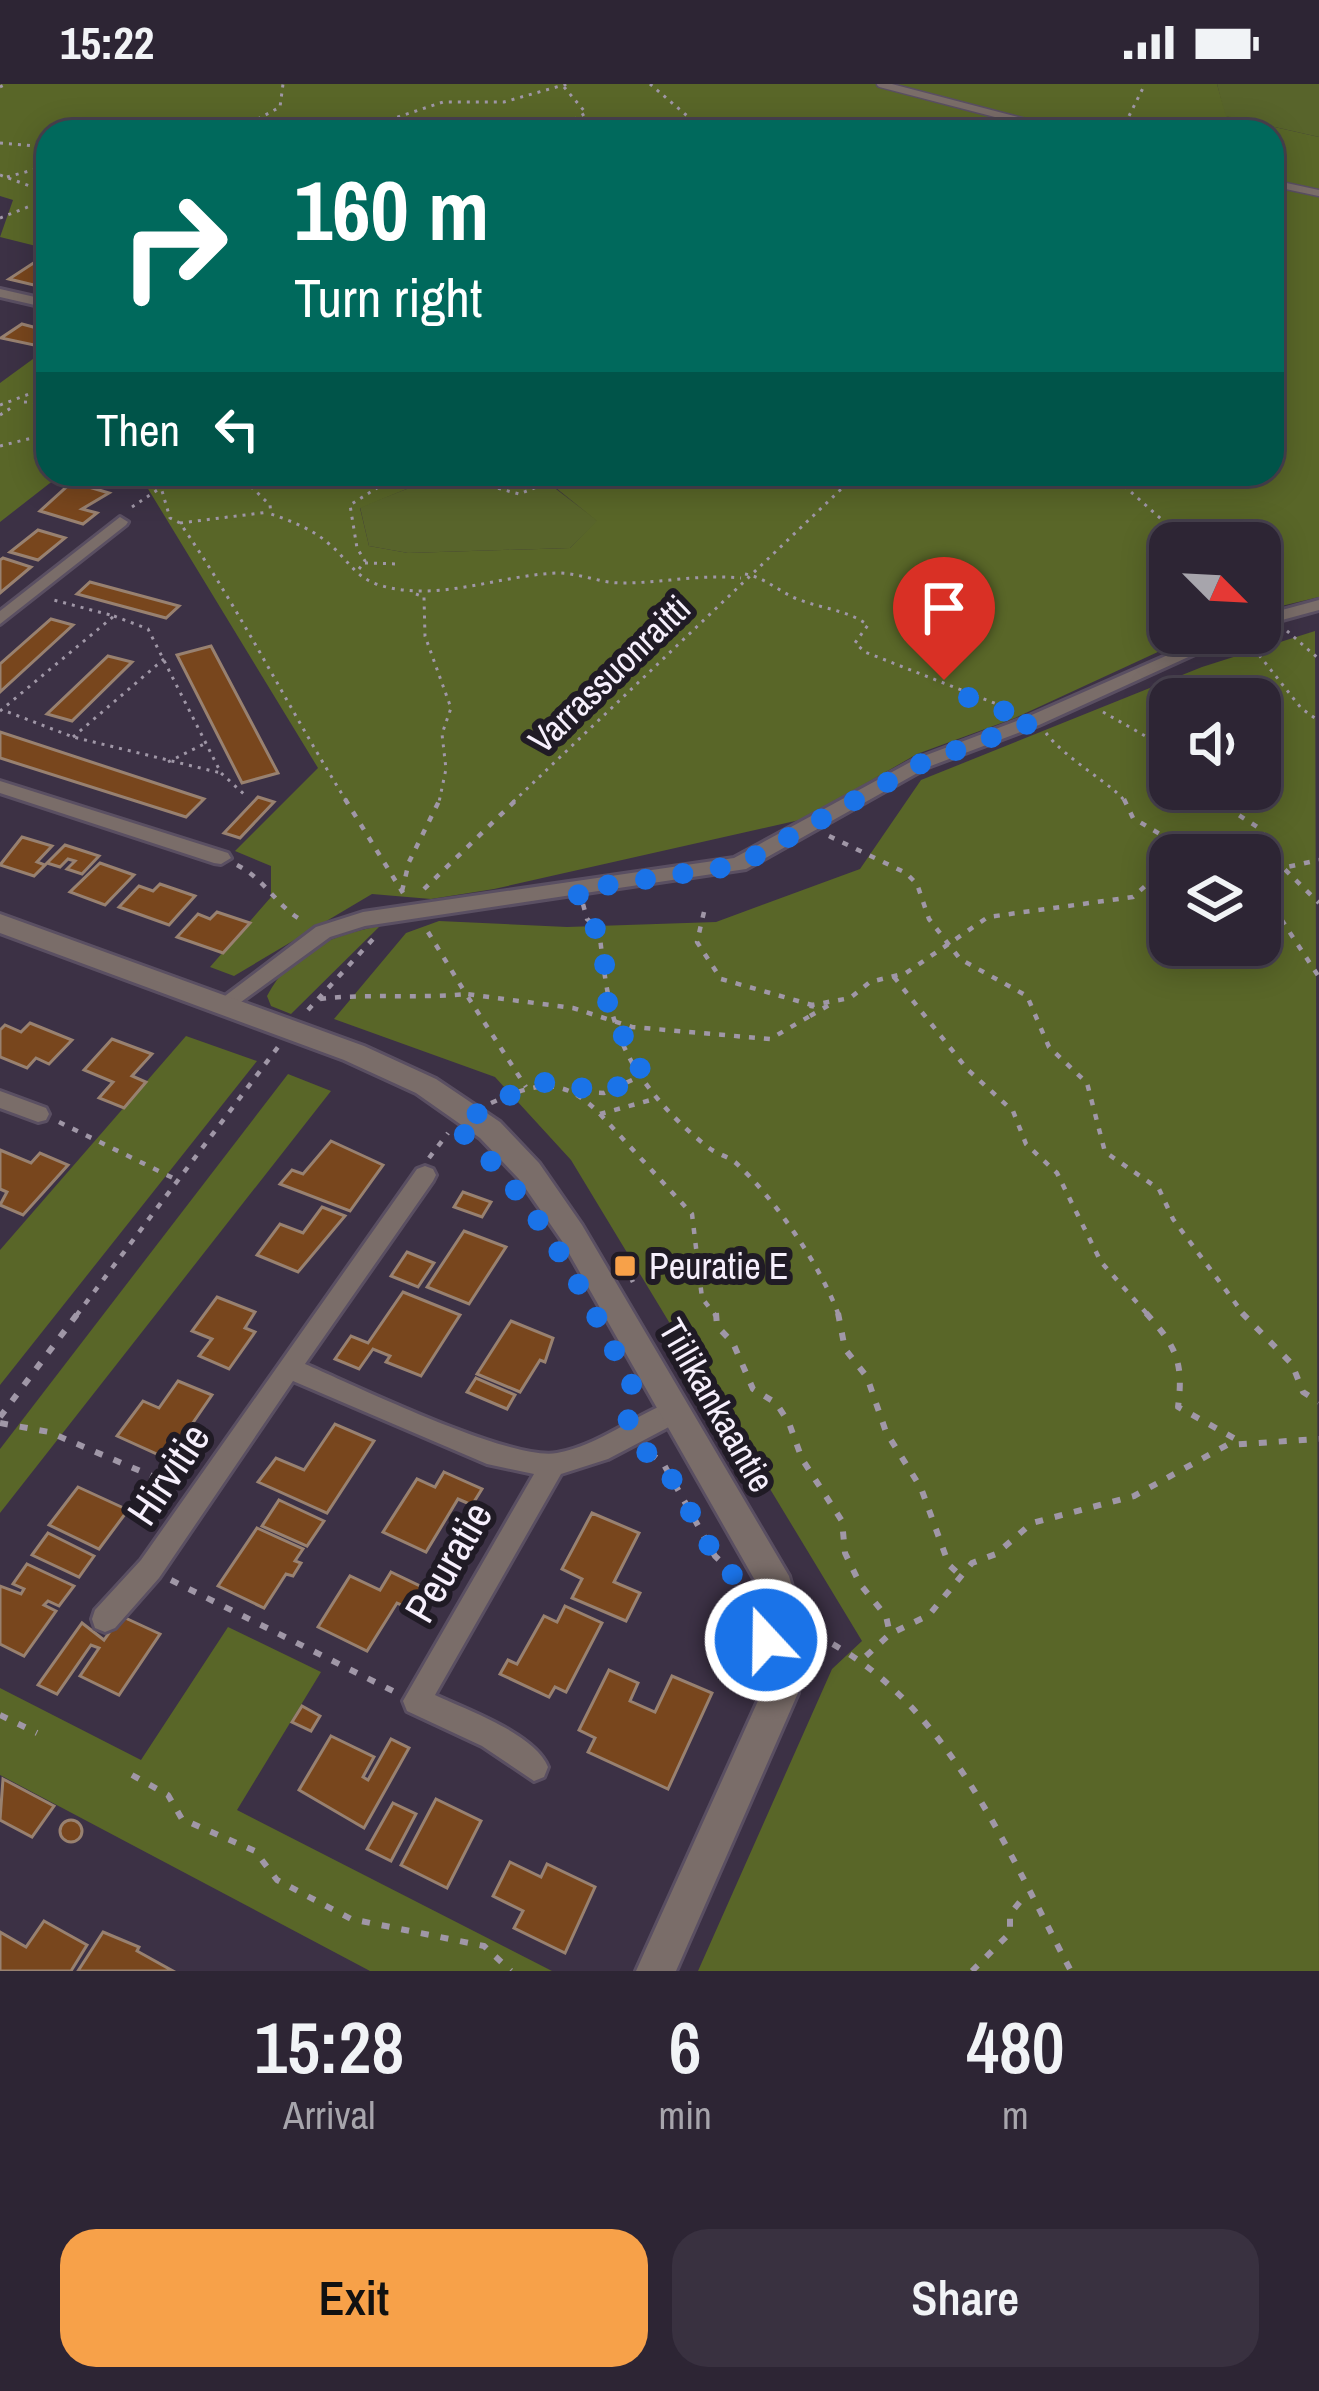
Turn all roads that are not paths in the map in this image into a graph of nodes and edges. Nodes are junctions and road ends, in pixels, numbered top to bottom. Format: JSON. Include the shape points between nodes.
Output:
{"nodes":[{"id":1,"x":880,"y":84,"type":"edge"},
{"id":2,"x":1018,"y":120,"type":"edge"},
{"id":3,"x":1284,"y":186,"type":"edge"},
{"id":4,"x":1319,"y":193,"type":"edge"},
{"id":5,"x":0,"y":292,"type":"edge"},
{"id":6,"x":36,"y":301,"type":"edge"},
{"id":7,"x":119,"y":522,"type":"road end"},
{"id":8,"x":1319,"y":605,"type":"edge"},
{"id":9,"x":1281,"y":615,"type":"edge"},
{"id":10,"x":0,"y":619,"type":"edge"},
{"id":11,"x":1185,"y":654,"type":"edge"},
{"id":12,"x":0,"y":787,"type":"edge"},
{"id":13,"x":221,"y":858,"type":"road end"},
{"id":14,"x":0,"y":923,"type":"edge"},
{"id":15,"x":223,"y":1005,"type":"junction"},
{"id":16,"x":0,"y":1099,"type":"edge"},
{"id":17,"x":38,"y":1114,"type":"road end"},
{"id":18,"x":425,"y":1175,"type":"road end"},
{"id":19,"x":288,"y":1368,"type":"junction"},
{"id":20,"x":675,"y":1411,"type":"junction"},
{"id":21,"x":552,"y":1466,"type":"junction"},
{"id":22,"x":105,"y":1618,"type":"dead end"},
{"id":23,"x":534,"y":1767,"type":"dead end"},
{"id":24,"x":656,"y":1971,"type":"edge"}],
"edges":[{"from":1,"to":2,"type":"lane"},
{"from":3,"to":4,"type":"lane"},
{"from":5,"to":6,"type":"street"},
{"from":7,"to":10,"type":"street"},
{"from":8,"to":9,"type":"street"},
{"from":11,"to":15,"type":"street","via":[[922,763],[739,865],[408,908],[323,932]]},
{"from":12,"to":13,"type":"street"},
{"from":14,"to":15,"type":"street","name":"Tiilikankaantie"},
{"from":15,"to":20,"type":"street","name":"Tiilikankaantie","via":[[397,1072],[507,1146],[550,1198]]},
{"from":16,"to":17,"type":"street"},
{"from":18,"to":19,"type":"street","name":"Hirvitie"},
{"from":19,"to":21,"type":"street","via":[[496,1456]]},
{"from":19,"to":22,"type":"street","name":"Hirvitie","via":[[150,1569]]},
{"from":20,"to":21,"type":"street"},
{"from":20,"to":24,"type":"street","name":"Tiilikankaantie","via":[[777,1587],[786,1626],[779,1693]]},
{"from":21,"to":23,"type":"street","name":"Peuratie","via":[[417,1701],[492,1736]]}]}
